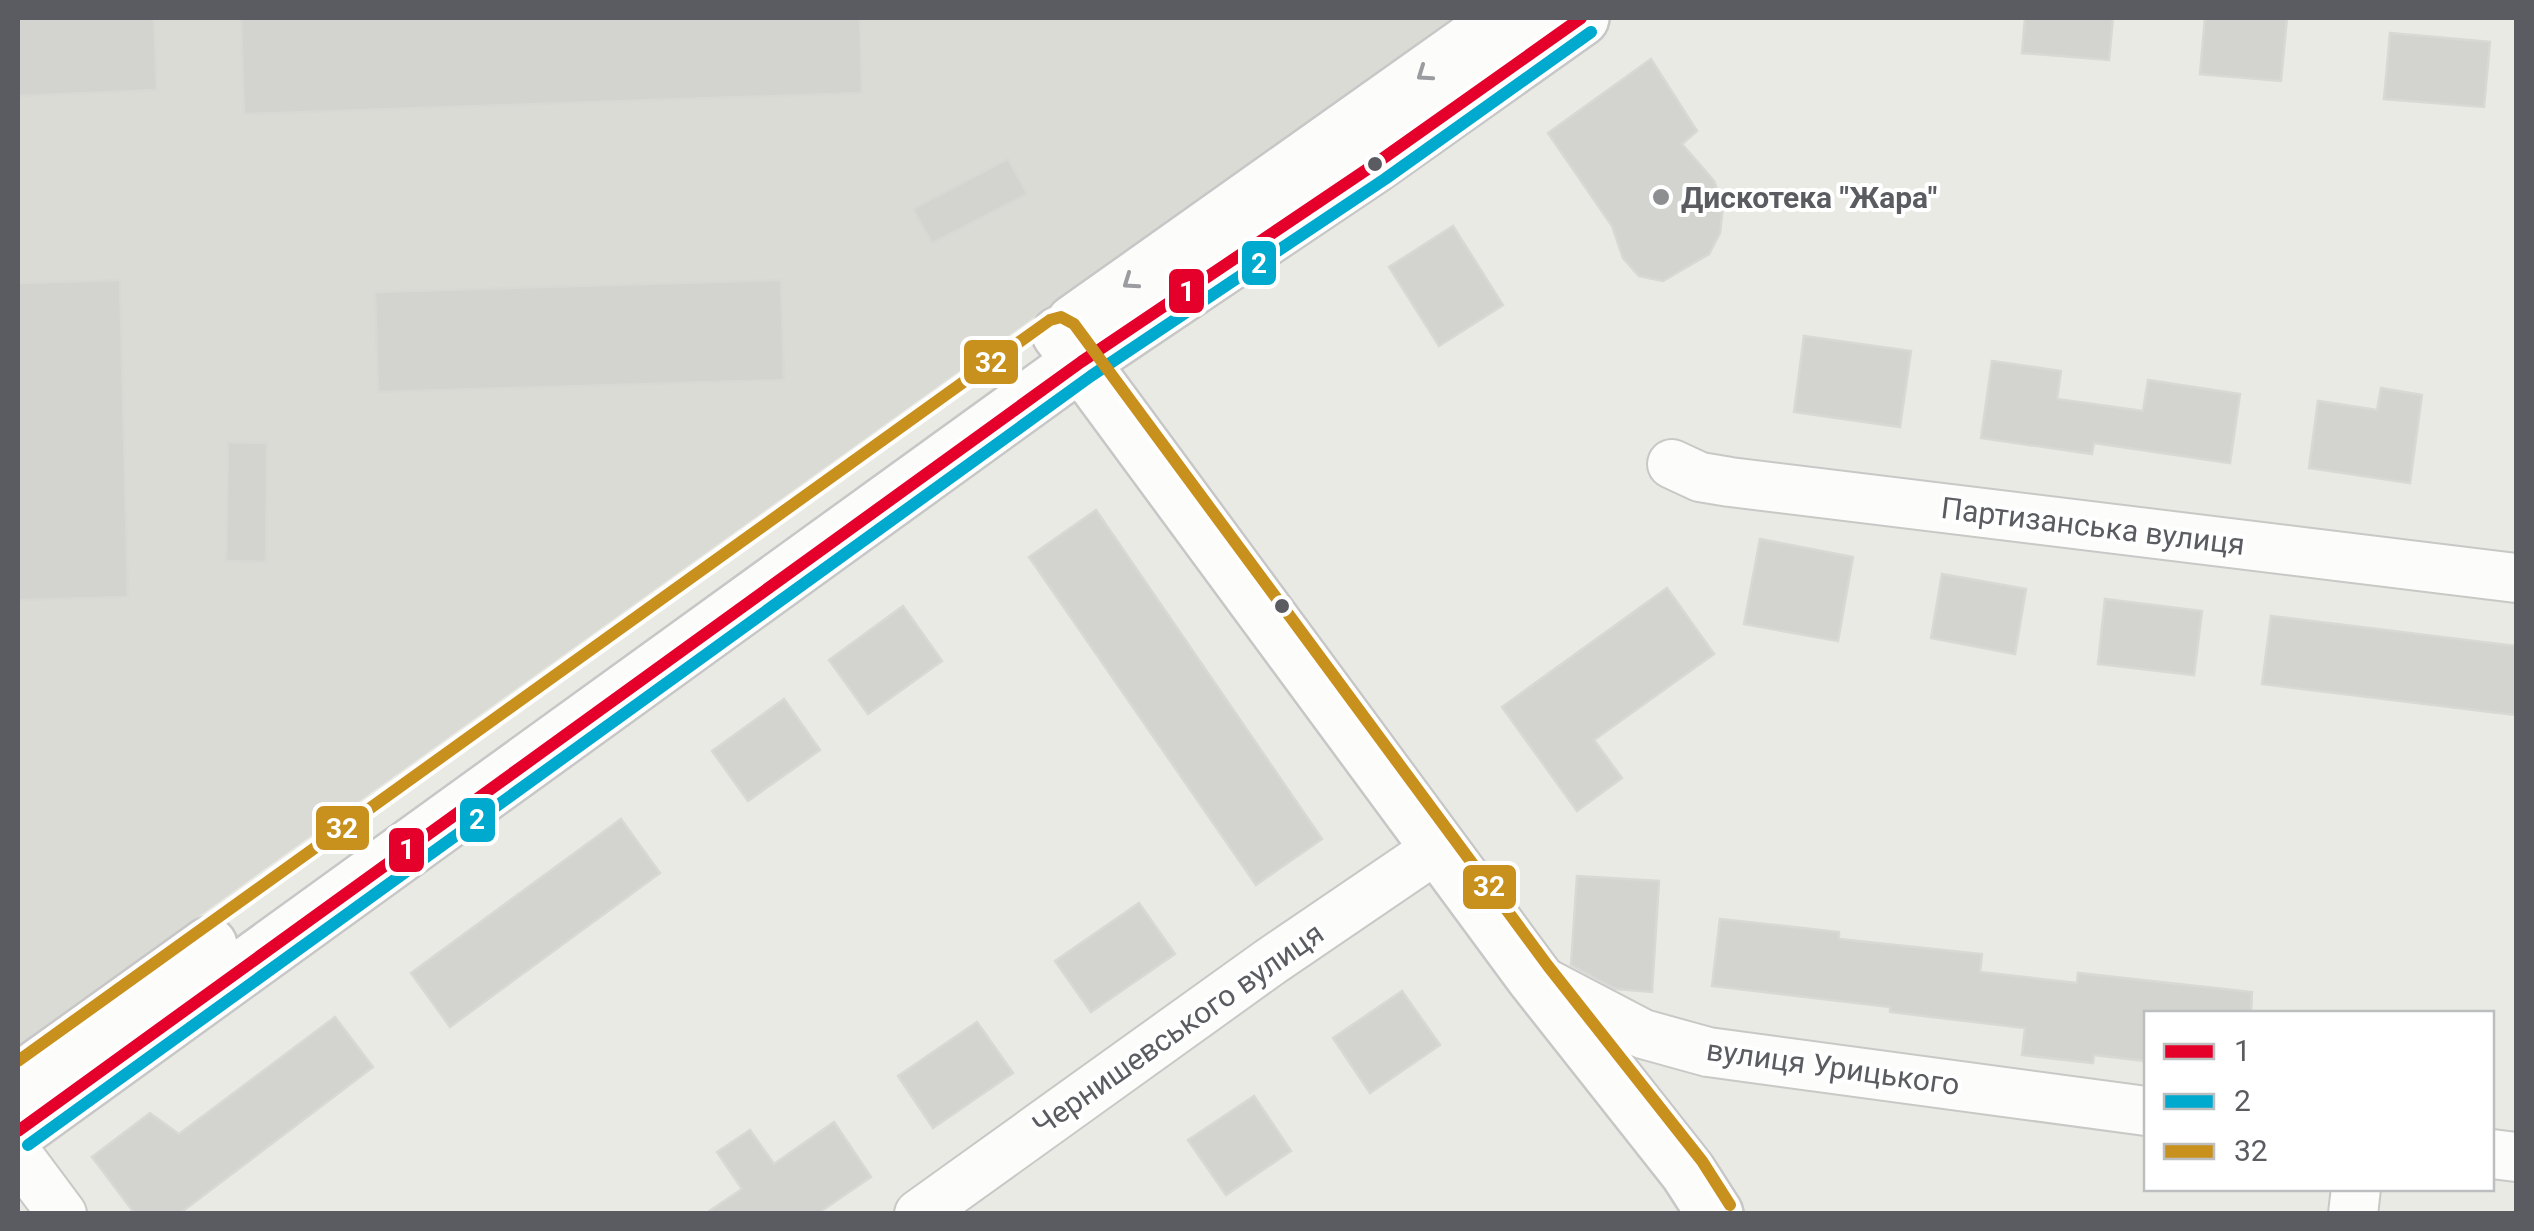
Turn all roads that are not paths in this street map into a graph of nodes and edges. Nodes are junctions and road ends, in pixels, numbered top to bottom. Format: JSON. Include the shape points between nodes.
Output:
{"nodes":[{"id":1,"x":1504,"y":18,"type":"edge"},
{"id":2,"x":1581,"y":18,"type":"edge"},
{"id":3,"x":1070,"y":348,"type":"junction"},
{"id":4,"x":1672,"y":464,"type":"dead end"},
{"id":5,"x":2516,"y":578,"type":"edge"},
{"id":6,"x":1439,"y":847,"type":"junction"},
{"id":7,"x":1534,"y":977,"type":"junction"},
{"id":8,"x":18,"y":1082,"type":"edge"},
{"id":9,"x":2144,"y":1110,"type":"edge"},
{"id":10,"x":18,"y":1130,"type":"edge"},
{"id":11,"x":18,"y":1155,"type":"edge"},
{"id":12,"x":62,"y":1214,"type":"edge"},
{"id":13,"x":919,"y":1214,"type":"edge"},
{"id":14,"x":1716,"y":1214,"type":"edge"}],
"edges":[{"from":1,"to":3,"type":"main road","one_way":true},
{"from":2,"to":3,"type":"main road","via":[[1376,164]]},
{"from":3,"to":6,"type":"main road"},
{"from":3,"to":8,"type":"main road"},
{"from":3,"to":10,"type":"main road"},
{"from":4,"to":5,"type":"street","name":"Партизанська вулиця","via":[[1730,482]]},
{"from":6,"to":7,"type":"main road"},
{"from":6,"to":13,"type":"street","name":"Чернишевського вулиця"},
{"from":7,"to":9,"type":"street","name":"вулиця Урицького","via":[[1643,1034],[1708,1052]]},
{"from":7,"to":14,"type":"main road"},
{"from":11,"to":12,"type":"street"}]}
